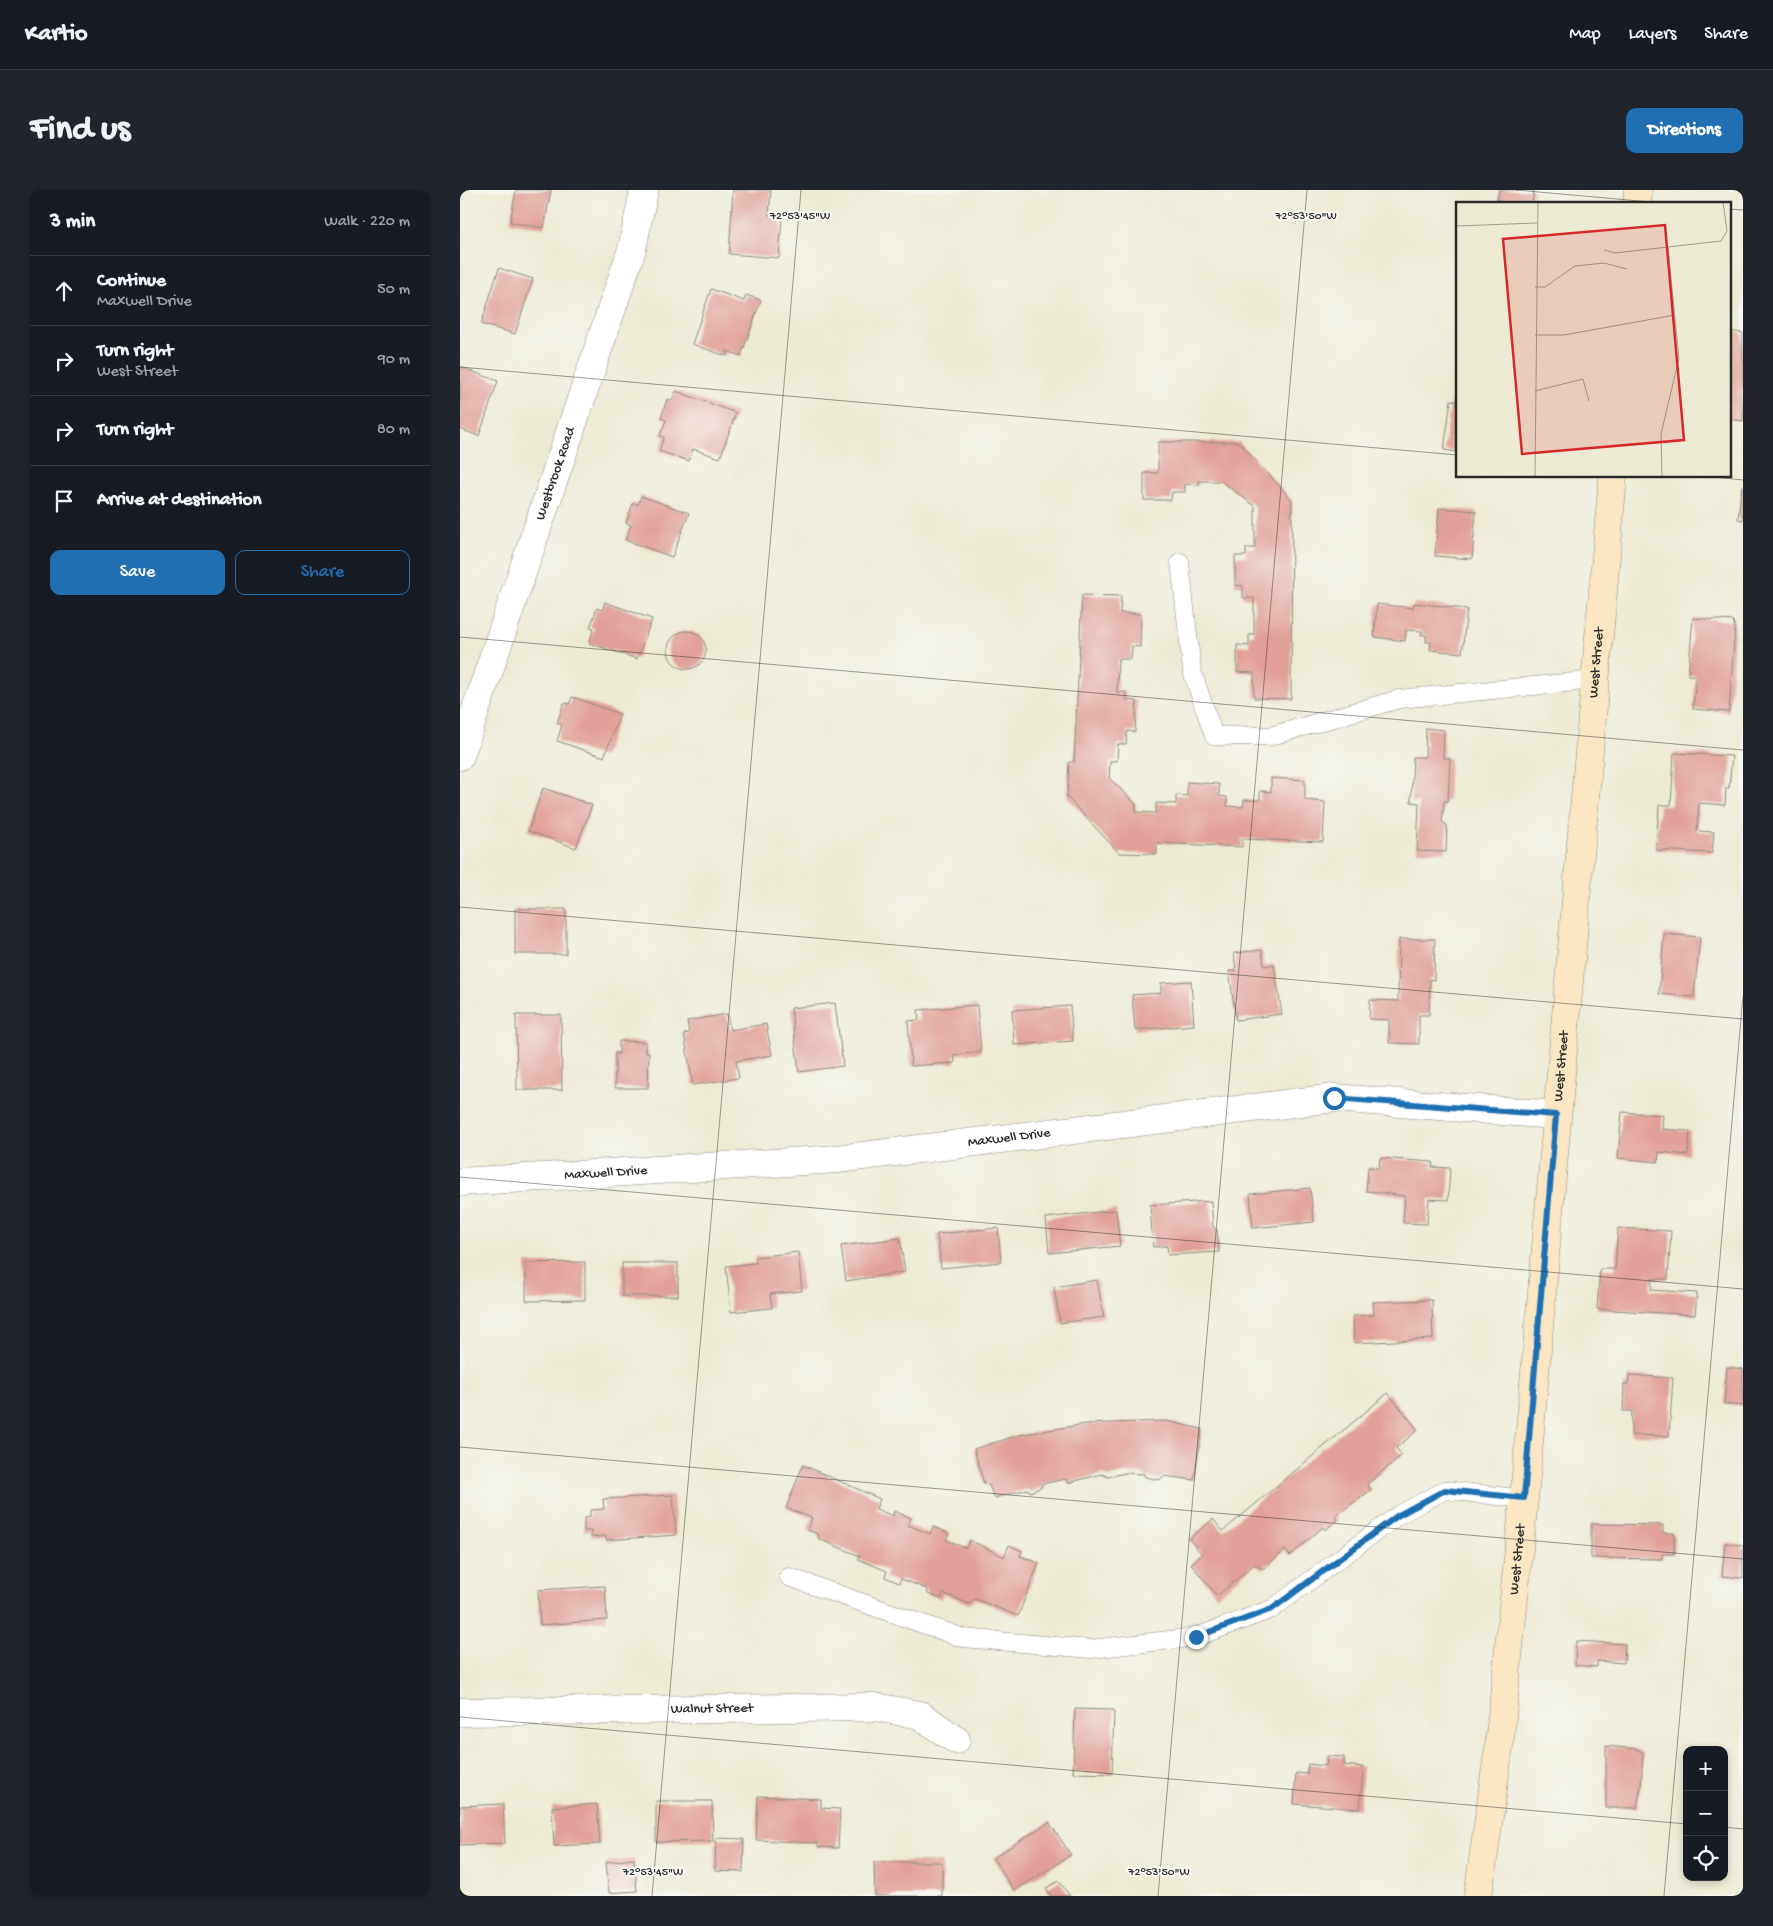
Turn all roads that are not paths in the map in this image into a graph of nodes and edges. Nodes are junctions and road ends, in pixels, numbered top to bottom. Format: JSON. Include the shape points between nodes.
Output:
{"nodes":[{"id":1,"x":644,"y":190,"type":"edge"},
{"id":2,"x":1613,"y":478,"type":"edge"},
{"id":3,"x":1180,"y":562,"type":"dead end"},
{"id":4,"x":1595,"y":680,"type":"junction"},
{"id":5,"x":460,"y":756,"type":"edge"},
{"id":6,"x":1556,"y":1115,"type":"junction"},
{"id":7,"x":460,"y":1182,"type":"edge"},
{"id":8,"x":1524,"y":1498,"type":"junction"},
{"id":9,"x":789,"y":1577,"type":"dead end"},
{"id":10,"x":460,"y":1712,"type":"edge"},
{"id":11,"x":956,"y":1740,"type":"dead end"},
{"id":12,"x":1478,"y":1896,"type":"edge"}],
"edges":[{"from":1,"to":5,"type":"street","name":"Westbrook Road","via":[[632,248]]},
{"from":2,"to":4,"type":"main road","name":"West Street"},
{"from":3,"to":4,"type":"lane","via":[[1192,671],[1214,736],[1271,736],[1399,699]]},
{"from":4,"to":6,"type":"main road","name":"West Street"},
{"from":6,"to":7,"type":"street","name":"Maxwell Drive","via":[[1334,1098],[838,1159]]},
{"from":6,"to":8,"type":"main road","name":"West Street"},
{"from":8,"to":9,"type":"lane","via":[[1445,1490],[1397,1516],[1272,1609],[1196,1637],[1177,1640],[1090,1649],[963,1638]]},
{"from":8,"to":12,"type":"main road","name":"West Street","via":[[1499,1746]]},
{"from":10,"to":11,"type":"street","name":"Walnut Street","via":[[875,1707],[920,1715]]}]}
